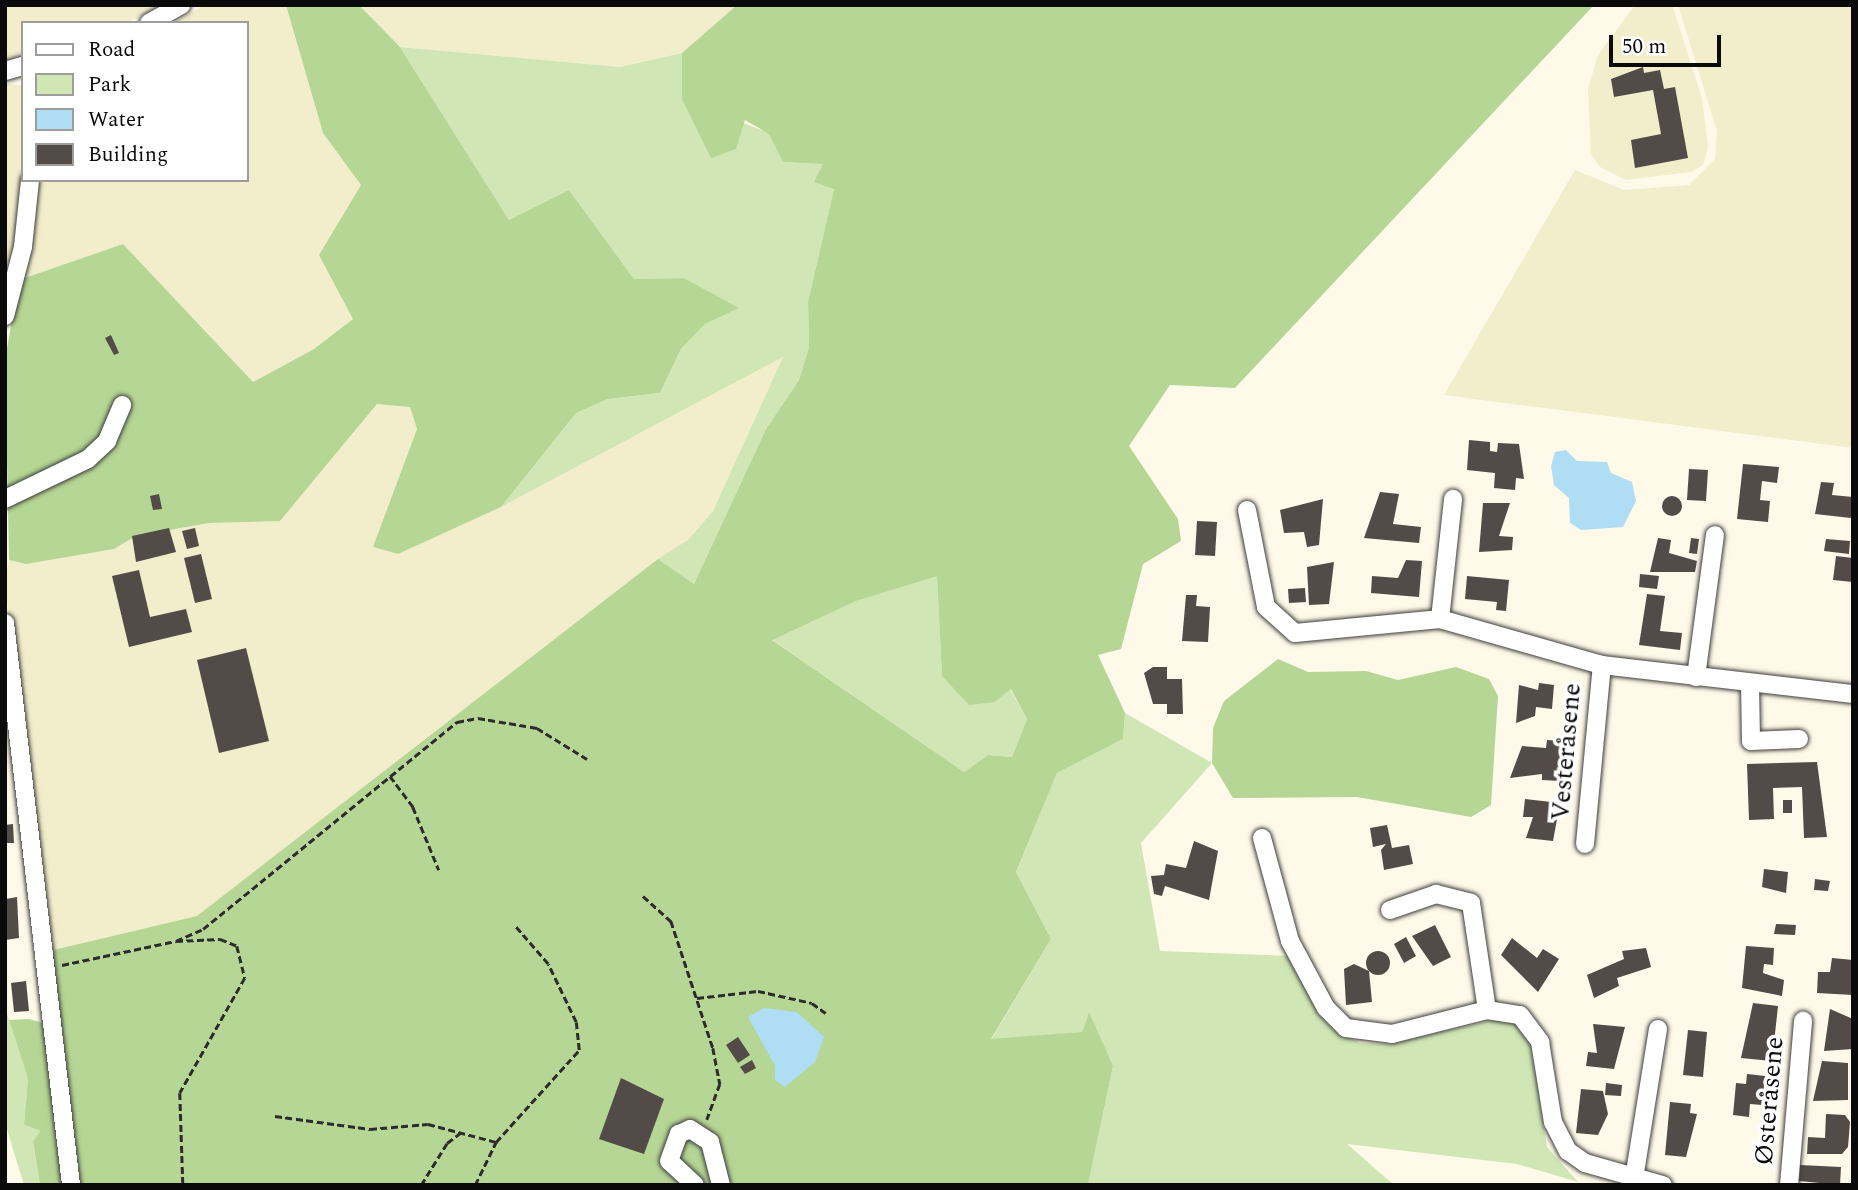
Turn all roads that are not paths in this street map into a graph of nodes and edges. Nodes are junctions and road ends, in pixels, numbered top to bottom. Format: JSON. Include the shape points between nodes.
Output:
{"nodes":[{"id":1,"x":181,"y":5,"type":"edge"},
{"id":2,"x":153,"y":21,"type":"edge"},
{"id":3,"x":30,"y":182,"type":"edge"},
{"id":4,"x":5,"y":316,"type":"edge"},
{"id":5,"x":122,"y":405,"type":"dead end"},
{"id":6,"x":5,"y":499,"type":"edge"},
{"id":7,"x":1453,"y":499,"type":"dead end"},
{"id":8,"x":1247,"y":510,"type":"dead end"},
{"id":9,"x":1715,"y":535,"type":"dead end"},
{"id":10,"x":1440,"y":619,"type":"junction"},
{"id":11,"x":5,"y":623,"type":"edge"},
{"id":12,"x":1602,"y":666,"type":"junction"},
{"id":13,"x":1696,"y":677,"type":"junction"},
{"id":14,"x":1750,"y":682,"type":"junction"},
{"id":15,"x":1853,"y":694,"type":"edge"},
{"id":16,"x":1800,"y":739,"type":"dead end"},
{"id":17,"x":1262,"y":838,"type":"dead end"},
{"id":18,"x":1585,"y":844,"type":"dead end"},
{"id":19,"x":1390,"y":910,"type":"dead end"},
{"id":20,"x":1488,"y":1010,"type":"junction"},
{"id":21,"x":1803,"y":1021,"type":"dead end"},
{"id":22,"x":1658,"y":1029,"type":"dead end"},
{"id":23,"x":1635,"y":1181,"type":"edge"},
{"id":24,"x":71,"y":1185,"type":"edge"},
{"id":25,"x":695,"y":1185,"type":"edge"},
{"id":26,"x":721,"y":1185,"type":"edge"},
{"id":27,"x":1662,"y":1185,"type":"edge"},
{"id":28,"x":1789,"y":1185,"type":"edge"}],
"edges":[{"from":1,"to":2,"type":"street"},
{"from":3,"to":4,"type":"street","via":[[23,247]]},
{"from":5,"to":6,"type":"street","via":[[107,441],[88,459]]},
{"from":7,"to":10,"type":"street"},
{"from":8,"to":10,"type":"street","name":"Vesteråsene","via":[[1265,607],[1279,624],[1312,634],[1380,621]]},
{"from":9,"to":13,"type":"street"},
{"from":10,"to":12,"type":"street","name":"Vesteråsene"},
{"from":11,"to":24,"type":"street","via":[[40,954]]},
{"from":12,"to":13,"type":"street","name":"Vesteråsene"},
{"from":12,"to":18,"type":"street","name":"Vesteråsene"},
{"from":13,"to":14,"type":"street","name":"Vesteråsene"},
{"from":14,"to":15,"type":"street","name":"Vesteråsene"},
{"from":14,"to":16,"type":"street","via":[[1751,741]]},
{"from":17,"to":20,"type":"street","via":[[1290,941],[1326,1008],[1346,1028],[1392,1034]]},
{"from":19,"to":20,"type":"street","via":[[1436,894],[1471,903]]},
{"from":20,"to":23,"type":"street","via":[[1520,1014],[1534,1029],[1553,1122],[1568,1152]]},
{"from":21,"to":28,"type":"street","name":"Østeråsene"},
{"from":22,"to":23,"type":"street"},
{"from":23,"to":27,"type":"street"},
{"from":25,"to":26,"type":"street","via":[[669,1161],[679,1134],[700,1132],[718,1159]]}]}
